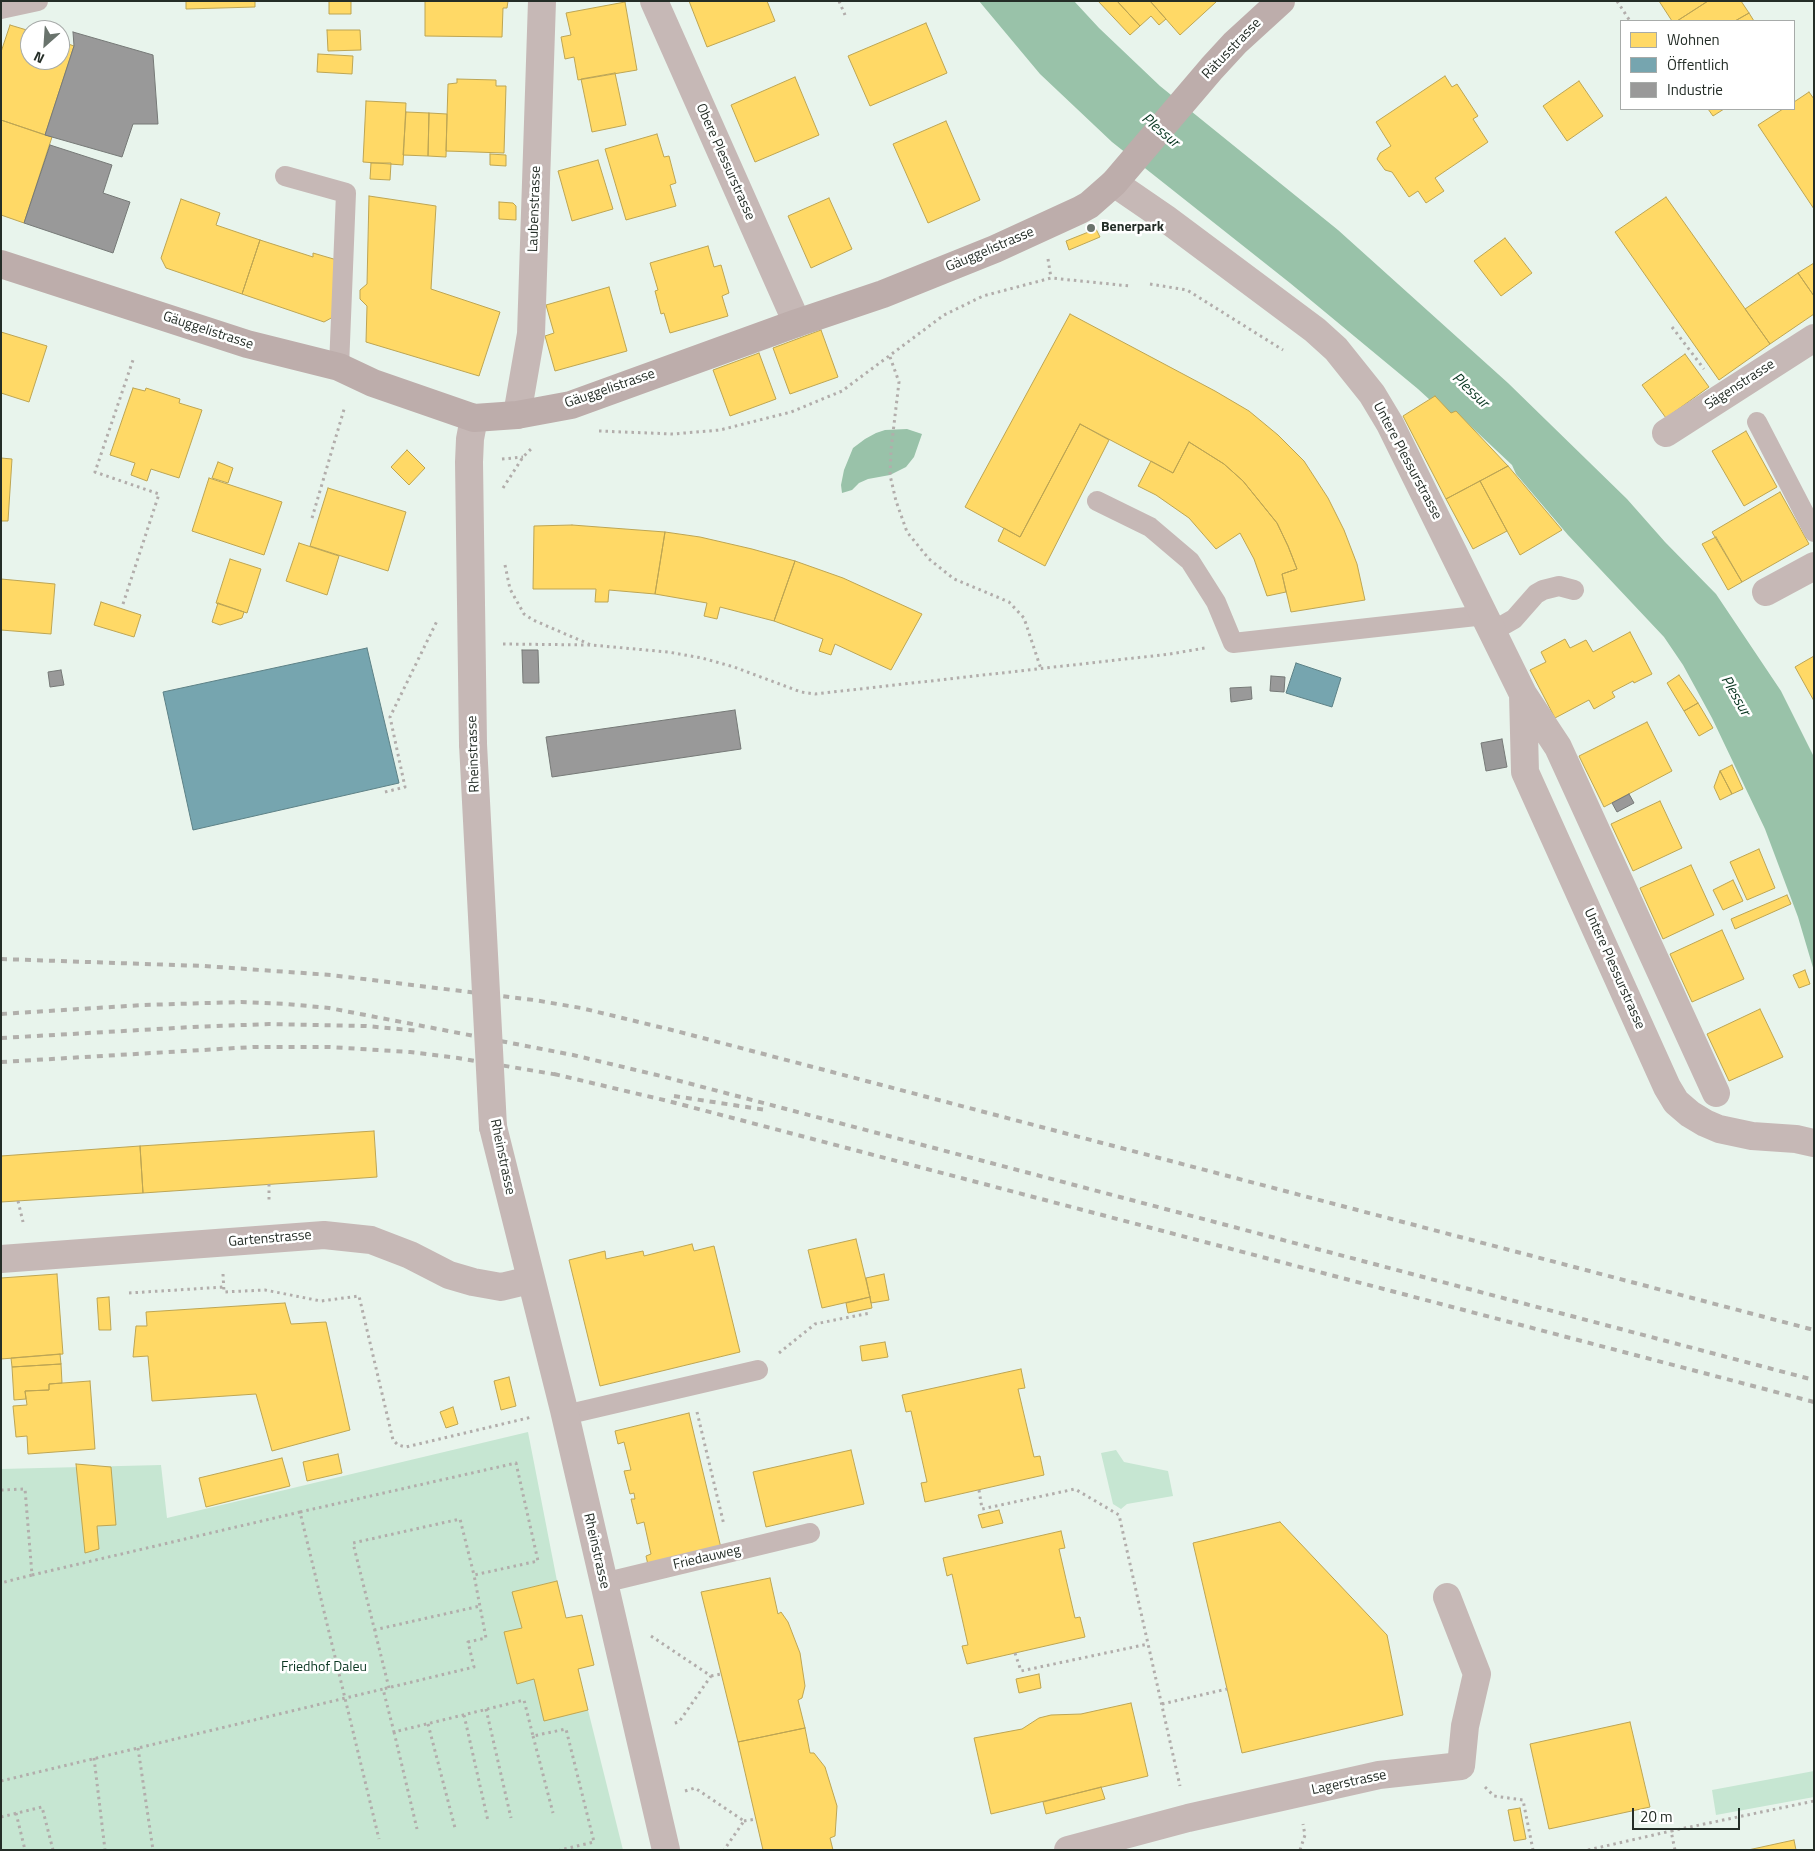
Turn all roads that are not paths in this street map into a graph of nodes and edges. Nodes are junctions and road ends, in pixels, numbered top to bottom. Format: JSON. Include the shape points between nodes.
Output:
{"nodes":[{"id":1,"x":38,"y":1,"type":"edge"},
{"id":2,"x":542,"y":1,"type":"edge"},
{"id":3,"x":654,"y":1,"type":"edge"},
{"id":4,"x":1280,"y":1,"type":"edge"},
{"id":5,"x":1,"y":9,"type":"edge"},
{"id":6,"x":285,"y":176,"type":"dead end"},
{"id":7,"x":1120,"y":176,"type":"junction"},
{"id":8,"x":1,"y":264,"type":"edge"},
{"id":9,"x":797,"y":323,"type":"junction"},
{"id":10,"x":1814,"y":338,"type":"edge"},
{"id":11,"x":339,"y":367,"type":"junction"},
{"id":12,"x":517,"y":415,"type":"junction"},
{"id":13,"x":474,"y":418,"type":"junction"},
{"id":14,"x":1757,"y":422,"type":"dead end"},
{"id":15,"x":1666,"y":433,"type":"dead end"},
{"id":16,"x":1097,"y":501,"type":"dead end"},
{"id":17,"x":1814,"y":532,"type":"edge"},
{"id":18,"x":1814,"y":566,"type":"edge"},
{"id":19,"x":1574,"y":590,"type":"dead end"},
{"id":20,"x":1766,"y":592,"type":"dead end"},
{"id":21,"x":1489,"y":623,"type":"junction"},
{"id":22,"x":1523,"y":694,"type":"junction"},
{"id":23,"x":1716,"y":1093,"type":"dead end"},
{"id":24,"x":1814,"y":1143,"type":"edge"},
{"id":25,"x":1,"y":1259,"type":"edge"},
{"id":26,"x":530,"y":1280,"type":"junction"},
{"id":27,"x":758,"y":1370,"type":"road end"},
{"id":28,"x":565,"y":1415,"type":"junction"},
{"id":29,"x":810,"y":1534,"type":"dead end"},
{"id":30,"x":603,"y":1583,"type":"junction"},
{"id":31,"x":1447,"y":1597,"type":"dead end"},
{"id":32,"x":666,"y":1850,"type":"edge"},
{"id":33,"x":1068,"y":1850,"type":"edge"}],
"edges":[{"from":1,"to":5,"type":"lane"},
{"from":2,"to":12,"type":"street","name":"Laubenstrasse","via":[[531,334]]},
{"from":3,"to":9,"type":"street","name":"Obere Plessurstrasse"},
{"from":4,"to":7,"type":"street","name":"Rätusstrasse","via":[[1235,43]]},
{"from":6,"to":11,"type":"lane","via":[[346,193]]},
{"from":7,"to":9,"type":"street","name":"Gäuggelistrasse","via":[[1089,205],[995,249],[883,294]]},
{"from":7,"to":21,"type":"street","name":"Untere Plessurstrasse","via":[[1165,218],[1336,349],[1372,394],[1390,424]]},
{"from":8,"to":11,"type":"street","name":"Gäuggelistrasse","via":[[248,344]]},
{"from":9,"to":12,"type":"street","name":"Gäuggelistrasse","via":[[570,405]]},
{"from":10,"to":15,"type":"street","name":"Sägenstrasse"},
{"from":11,"to":13,"type":"street","name":"Gäuggelistrasse","via":[[373,383]]},
{"from":12,"to":13,"type":"street","name":"Gäuggelistrasse"},
{"from":13,"to":26,"type":"street","name":"Rheinstrasse","bridge":true,"via":[[469,462],[473,744],[493,1127]]},
{"from":14,"to":17,"type":"lane"},
{"from":16,"to":21,"type":"lane","via":[[1150,527],[1190,561],[1216,602],[1233,643]]},
{"from":18,"to":20,"type":"street"},
{"from":19,"to":21,"type":"lane","via":[[1559,586],[1543,590],[1514,620]]},
{"from":21,"to":22,"type":"street","name":"Untere Plessurstrasse"},
{"from":22,"to":23,"type":"street","name":"Untere Plessurstrasse","via":[[1558,747]]},
{"from":22,"to":24,"type":"street","name":"Untere Plessurstrasse","via":[[1525,772],[1676,1102],[1705,1124],[1719,1129]]},
{"from":25,"to":26,"type":"street","name":"Gartenstrasse","via":[[324,1235],[371,1240],[473,1282],[501,1287]]},
{"from":26,"to":28,"type":"street","name":"Rheinstrasse"},
{"from":27,"to":28,"type":"lane"},
{"from":28,"to":30,"type":"street","name":"Rheinstrasse"},
{"from":29,"to":30,"type":"lane","name":"Friedauweg"},
{"from":30,"to":32,"type":"street","name":"Rheinstrasse"},
{"from":31,"to":33,"type":"street","name":"Lagerstrasse","via":[[1477,1674],[1465,1726],[1461,1766],[1379,1776],[1188,1818]]}]}
